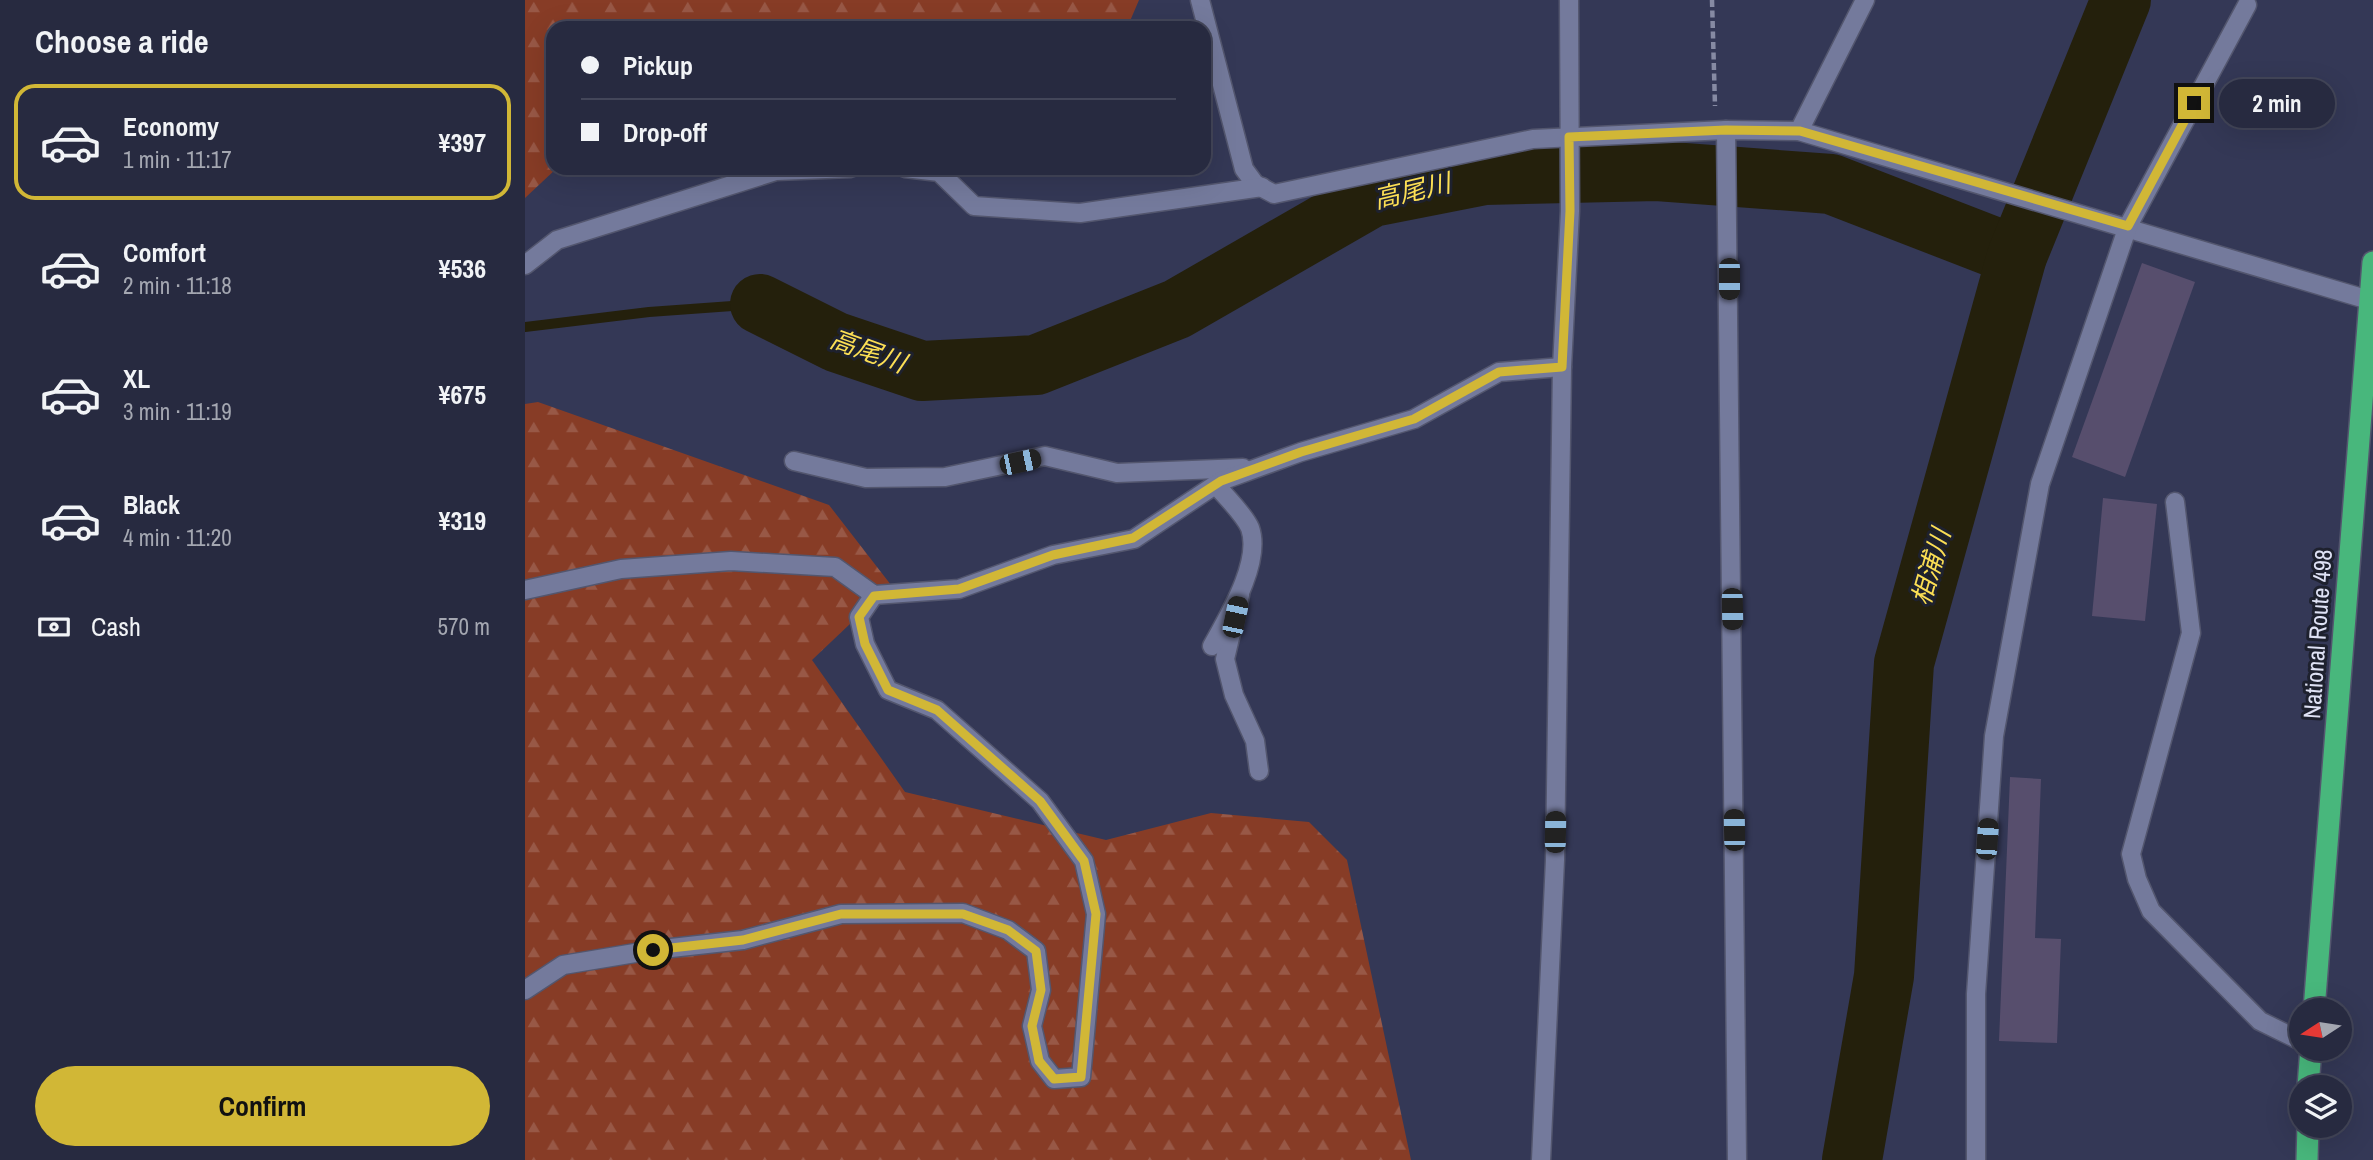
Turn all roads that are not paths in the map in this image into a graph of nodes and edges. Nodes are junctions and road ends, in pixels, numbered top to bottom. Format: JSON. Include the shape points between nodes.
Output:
{"nodes":[{"id":1,"x":1201,"y":0,"type":"edge"},
{"id":2,"x":1569,"y":0,"type":"edge"},
{"id":3,"x":1865,"y":0,"type":"edge"},
{"id":4,"x":2247,"y":5,"type":"dead end"},
{"id":5,"x":1206,"y":21,"type":"edge"},
{"id":6,"x":1211,"y":39,"type":"edge"},
{"id":7,"x":1720,"y":130,"type":"junction"},
{"id":8,"x":1800,"y":131,"type":"junction"},
{"id":9,"x":1569,"y":137,"type":"junction"},
{"id":10,"x":763,"y":175,"type":"edge"},
{"id":11,"x":942,"y":175,"type":"edge"},
{"id":12,"x":1262,"y":187,"type":"junction"},
{"id":13,"x":2128,"y":226,"type":"junction"},
{"id":14,"x":2373,"y":262,"type":"edge"},
{"id":15,"x":525,"y":265,"type":"edge"},
{"id":16,"x":2369,"y":300,"type":"junction"},
{"id":17,"x":1562,"y":367,"type":"junction"},
{"id":18,"x":794,"y":461,"type":"dead end"},
{"id":19,"x":1260,"y":467,"type":"junction"},
{"id":20,"x":1216,"y":485,"type":"junction"},
{"id":21,"x":2175,"y":502,"type":"dead end"},
{"id":22,"x":525,"y":590,"type":"edge"},
{"id":23,"x":1240,"y":595,"type":"junction"},
{"id":24,"x":874,"y":596,"type":"junction"},
{"id":25,"x":1212,"y":646,"type":"dead end"},
{"id":26,"x":1259,"y":771,"type":"dead end"},
{"id":27,"x":525,"y":990,"type":"edge"},
{"id":28,"x":2315,"y":998,"type":"edge"},
{"id":29,"x":2289,"y":1035,"type":"edge"},
{"id":30,"x":2308,"y":1138,"type":"edge"},
{"id":31,"x":1541,"y":1160,"type":"edge"},
{"id":32,"x":1737,"y":1160,"type":"edge"},
{"id":33,"x":1976,"y":1160,"type":"edge"},
{"id":34,"x":2307,"y":1160,"type":"edge"}],
"edges":[{"from":1,"to":5,"type":"street"},
{"from":2,"to":9,"type":"street"},
{"from":3,"to":8,"type":"street"},
{"from":4,"to":13,"type":"street"},
{"from":6,"to":12,"type":"street","via":[[1244,169]]},
{"from":7,"to":8,"type":"street"},
{"from":7,"to":9,"type":"street"},
{"from":7,"to":32,"type":"street","via":[[1728,154]]},
{"from":8,"to":13,"type":"street"},
{"from":9,"to":12,"type":"street","via":[[1533,139],[1293,191],[1274,194]]},
{"from":9,"to":17,"type":"street"},
{"from":10,"to":15,"type":"street","via":[[557,240]]},
{"from":11,"to":12,"type":"street","via":[[974,206],[1080,213]]},
{"from":13,"to":16,"type":"street"},
{"from":13,"to":33,"type":"street","via":[[2040,484],[1994,736],[1976,994]]},
{"from":14,"to":16,"type":"highway","name":"National Route 498"},
{"from":16,"to":28,"type":"highway","name":"National Route 498"},
{"from":17,"to":19,"type":"street","via":[[1499,372],[1414,419]]},
{"from":17,"to":31,"type":"street","via":[[1555,860]]},
{"from":18,"to":19,"type":"street","via":[[866,478],[945,477],[1045,456],[1117,473]]},
{"from":19,"to":20,"type":"street"},
{"from":20,"to":23,"type":"street","via":[[1250,528],[1250,558]]},
{"from":20,"to":24,"type":"street","via":[[1133,538],[1053,555],[959,589]]},
{"from":21,"to":29,"type":"street","via":[[2192,634],[2131,854],[2151,911],[2260,1021]]},
{"from":22,"to":24,"type":"street","via":[[621,569],[731,561],[835,568]]},
{"from":23,"to":25,"type":"street"},
{"from":23,"to":26,"type":"street","via":[[1225,659],[1234,695],[1255,741]]},
{"from":24,"to":27,"type":"street","via":[[859,617],[865,644],[888,690],[937,710],[1040,801],[1084,861],[1096,914],[1081,1077],[1054,1079],[1039,1061],[1032,1026],[1041,990],[1036,951],[1008,930],[963,914],[841,914],[743,940],[563,965]]},
{"from":30,"to":34,"type":"highway"}]}
